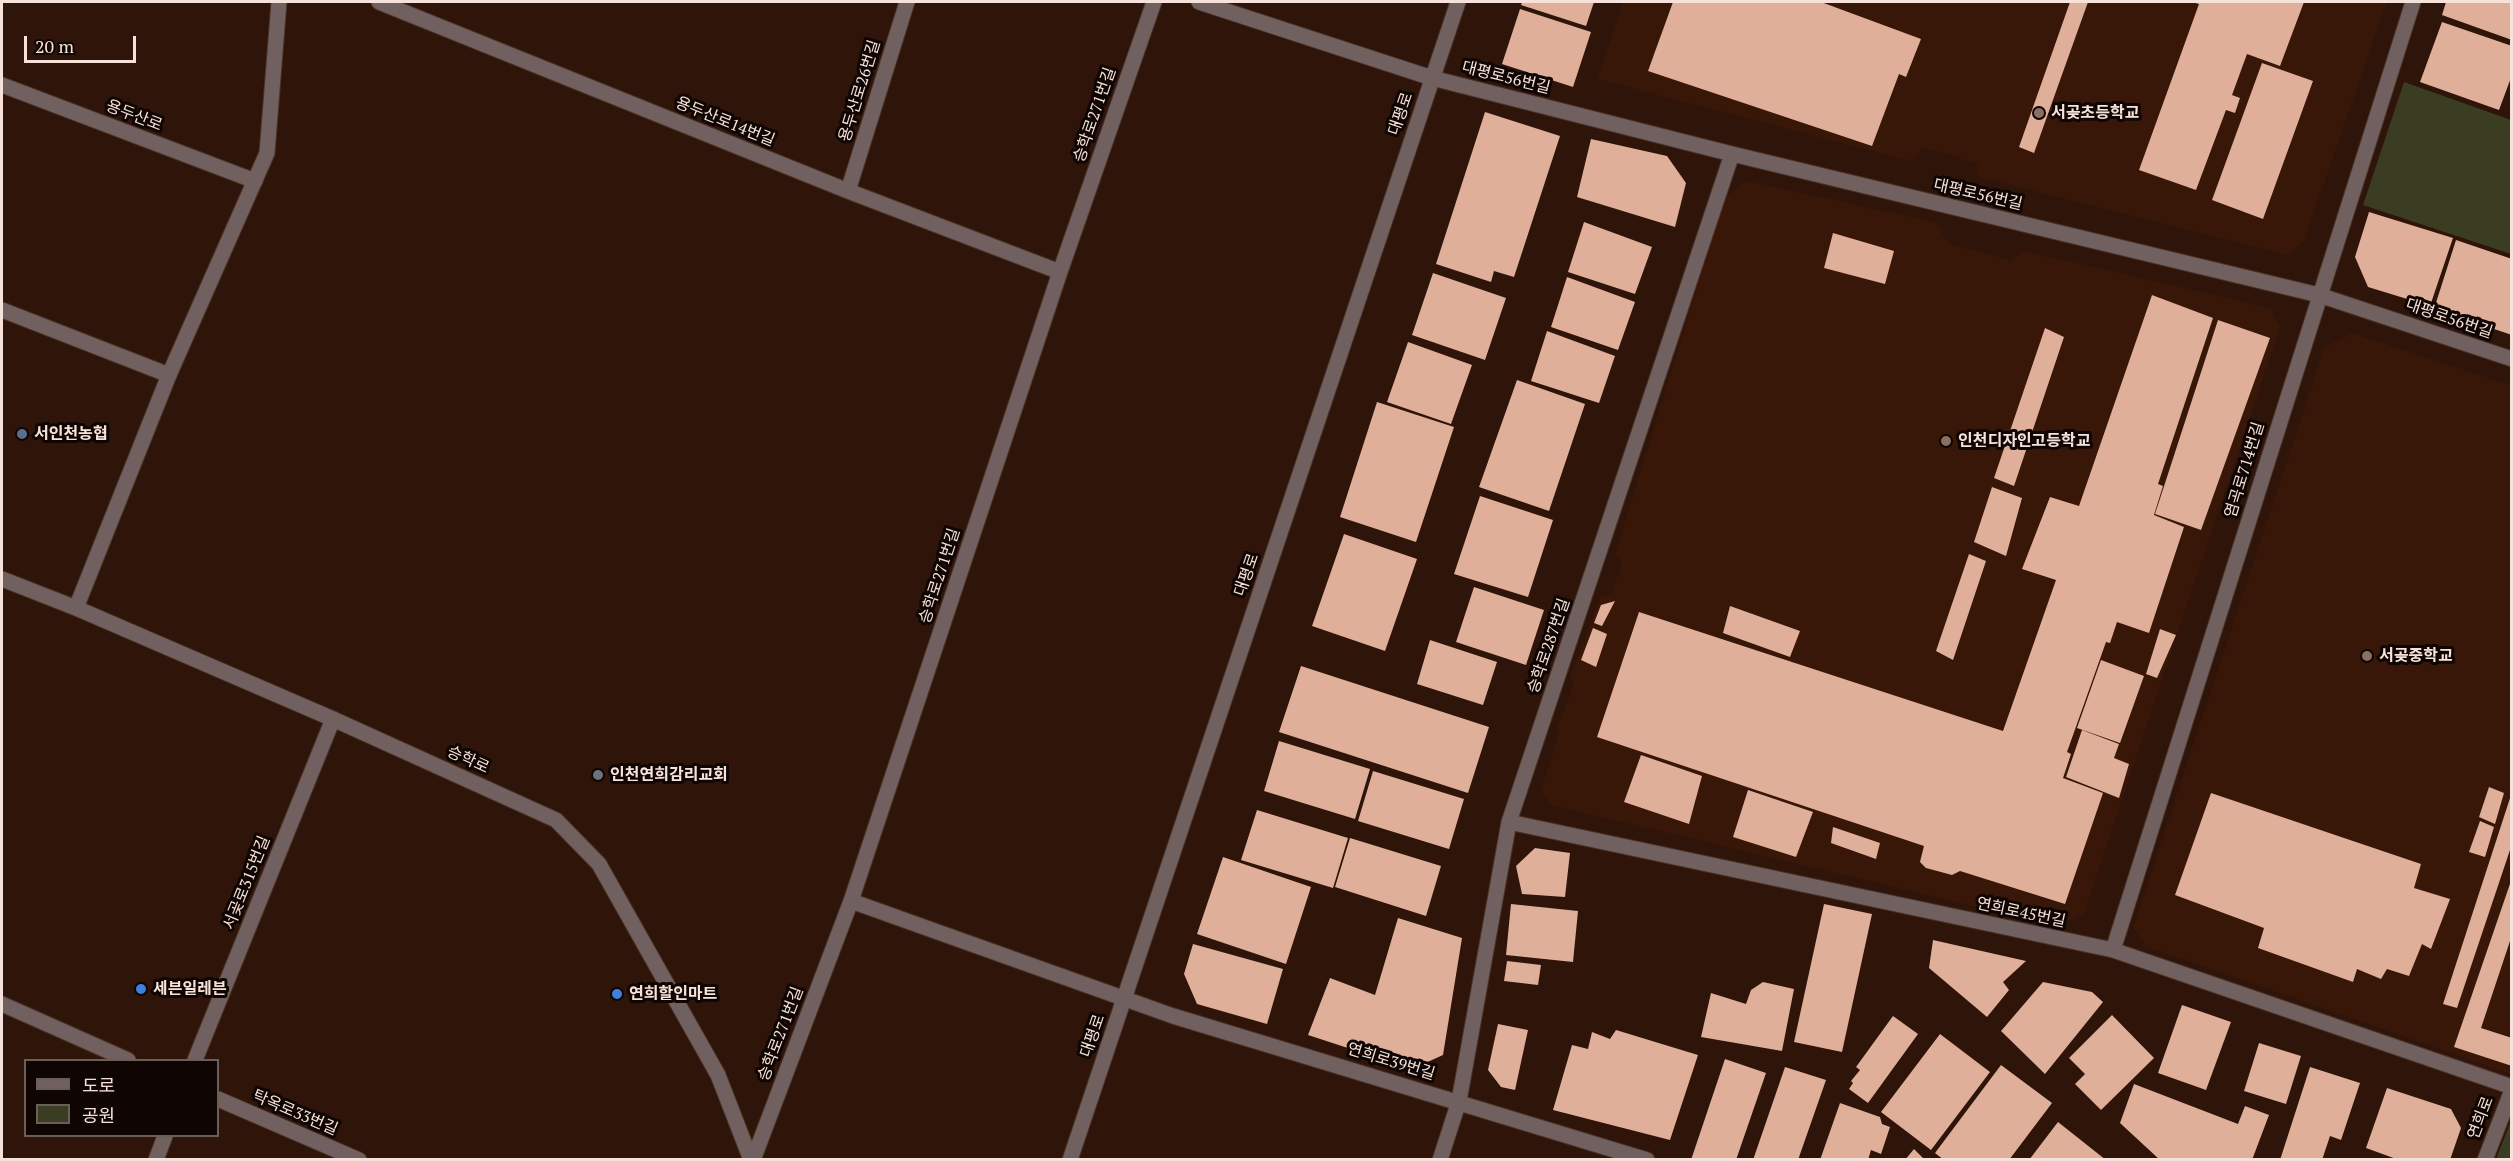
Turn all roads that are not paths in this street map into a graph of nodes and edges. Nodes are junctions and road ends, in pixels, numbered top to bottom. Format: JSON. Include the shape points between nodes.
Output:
{"nodes":[{"id":1,"x":279,"y":2,"type":"edge"},
{"id":2,"x":379,"y":2,"type":"edge"},
{"id":3,"x":907,"y":2,"type":"edge"},
{"id":4,"x":1154,"y":2,"type":"edge"},
{"id":5,"x":1200,"y":2,"type":"edge"},
{"id":6,"x":1458,"y":2,"type":"edge"},
{"id":7,"x":2413,"y":2,"type":"edge"},
{"id":8,"x":1432,"y":78,"type":"junction"},
{"id":9,"x":2,"y":85,"type":"edge"},
{"id":10,"x":1732,"y":154,"type":"junction"},
{"id":11,"x":255,"y":181,"type":"junction"},
{"id":12,"x":848,"y":191,"type":"junction"},
{"id":13,"x":1060,"y":272,"type":"junction"},
{"id":14,"x":2319,"y":295,"type":"junction"},
{"id":15,"x":2,"y":310,"type":"edge"},
{"id":16,"x":2511,"y":359,"type":"edge"},
{"id":17,"x":169,"y":375,"type":"junction"},
{"id":18,"x":2,"y":579,"type":"edge"},
{"id":19,"x":76,"y":608,"type":"junction"},
{"id":20,"x":333,"y":719,"type":"junction"},
{"id":21,"x":1509,"y":822,"type":"junction"},
{"id":22,"x":851,"y":901,"type":"junction"},
{"id":23,"x":2112,"y":950,"type":"junction"},
{"id":24,"x":1124,"y":998,"type":"junction"},
{"id":25,"x":2,"y":1004,"type":"edge"},
{"id":26,"x":126,"y":1059,"type":"edge"},
{"id":27,"x":195,"y":1059,"type":"edge"},
{"id":28,"x":2511,"y":1088,"type":"edge"},
{"id":29,"x":219,"y":1100,"type":"edge"},
{"id":30,"x":1459,"y":1101,"type":"junction"},
{"id":31,"x":165,"y":1137,"type":"edge"},
{"id":32,"x":156,"y":1160,"type":"edge"},
{"id":33,"x":358,"y":1160,"type":"edge"},
{"id":34,"x":752,"y":1160,"type":"edge"},
{"id":35,"x":1070,"y":1160,"type":"edge"},
{"id":36,"x":1440,"y":1160,"type":"edge"},
{"id":37,"x":1647,"y":1160,"type":"edge"},
{"id":38,"x":2485,"y":1160,"type":"edge"}],
"edges":[{"from":1,"to":11,"type":"street","via":[[267,153]]},
{"from":2,"to":12,"type":"street","name":"용두산로14번길"},
{"from":3,"to":12,"type":"street","name":"용두산로26번길"},
{"from":4,"to":13,"type":"street","name":"승학로271번길"},
{"from":5,"to":8,"type":"street","name":"대평로56번길"},
{"from":6,"to":8,"type":"street","name":"대평로"},
{"from":7,"to":14,"type":"street","name":"염곡로714번길"},
{"from":8,"to":10,"type":"street","name":"대평로56번길"},
{"from":8,"to":24,"type":"street","name":"대평로"},
{"from":9,"to":11,"type":"street","name":"용두산로"},
{"from":10,"to":14,"type":"street","name":"대평로56번길"},
{"from":10,"to":21,"type":"street","name":"승학로287번길"},
{"from":11,"to":17,"type":"street"},
{"from":12,"to":13,"type":"street","name":"용두산로14번길"},
{"from":13,"to":22,"type":"street","name":"승학로271번길"},
{"from":14,"to":16,"type":"street","name":"대평로56번길"},
{"from":14,"to":23,"type":"street","name":"염곡로714번길"},
{"from":15,"to":17,"type":"street"},
{"from":17,"to":19,"type":"street"},
{"from":18,"to":19,"type":"street","name":"승학로"},
{"from":19,"to":20,"type":"street","name":"승학로"},
{"from":20,"to":27,"type":"street","name":"서곶로315번길"},
{"from":20,"to":34,"type":"street","name":"승학로","via":[[556,820],[599,864],[718,1075]]},
{"from":21,"to":23,"type":"street","name":"연희로45번길"},
{"from":21,"to":30,"type":"street","name":"승학로287번길"},
{"from":22,"to":24,"type":"street","name":"연희로39번길"},
{"from":22,"to":34,"type":"street","name":"승학로271번길"},
{"from":23,"to":28,"type":"street","name":"연희로45번길"},
{"from":24,"to":30,"type":"street","name":"연희로39번길"},
{"from":24,"to":35,"type":"street","name":"대평로"},
{"from":25,"to":26,"type":"street"},
{"from":28,"to":38,"type":"street","name":"연희로"},
{"from":29,"to":33,"type":"street","name":"탁옥로33번길"},
{"from":30,"to":36,"type":"street","name":"승학로287번길"},
{"from":30,"to":37,"type":"street","name":"연희로39번길"},
{"from":31,"to":32,"type":"street"}]}
